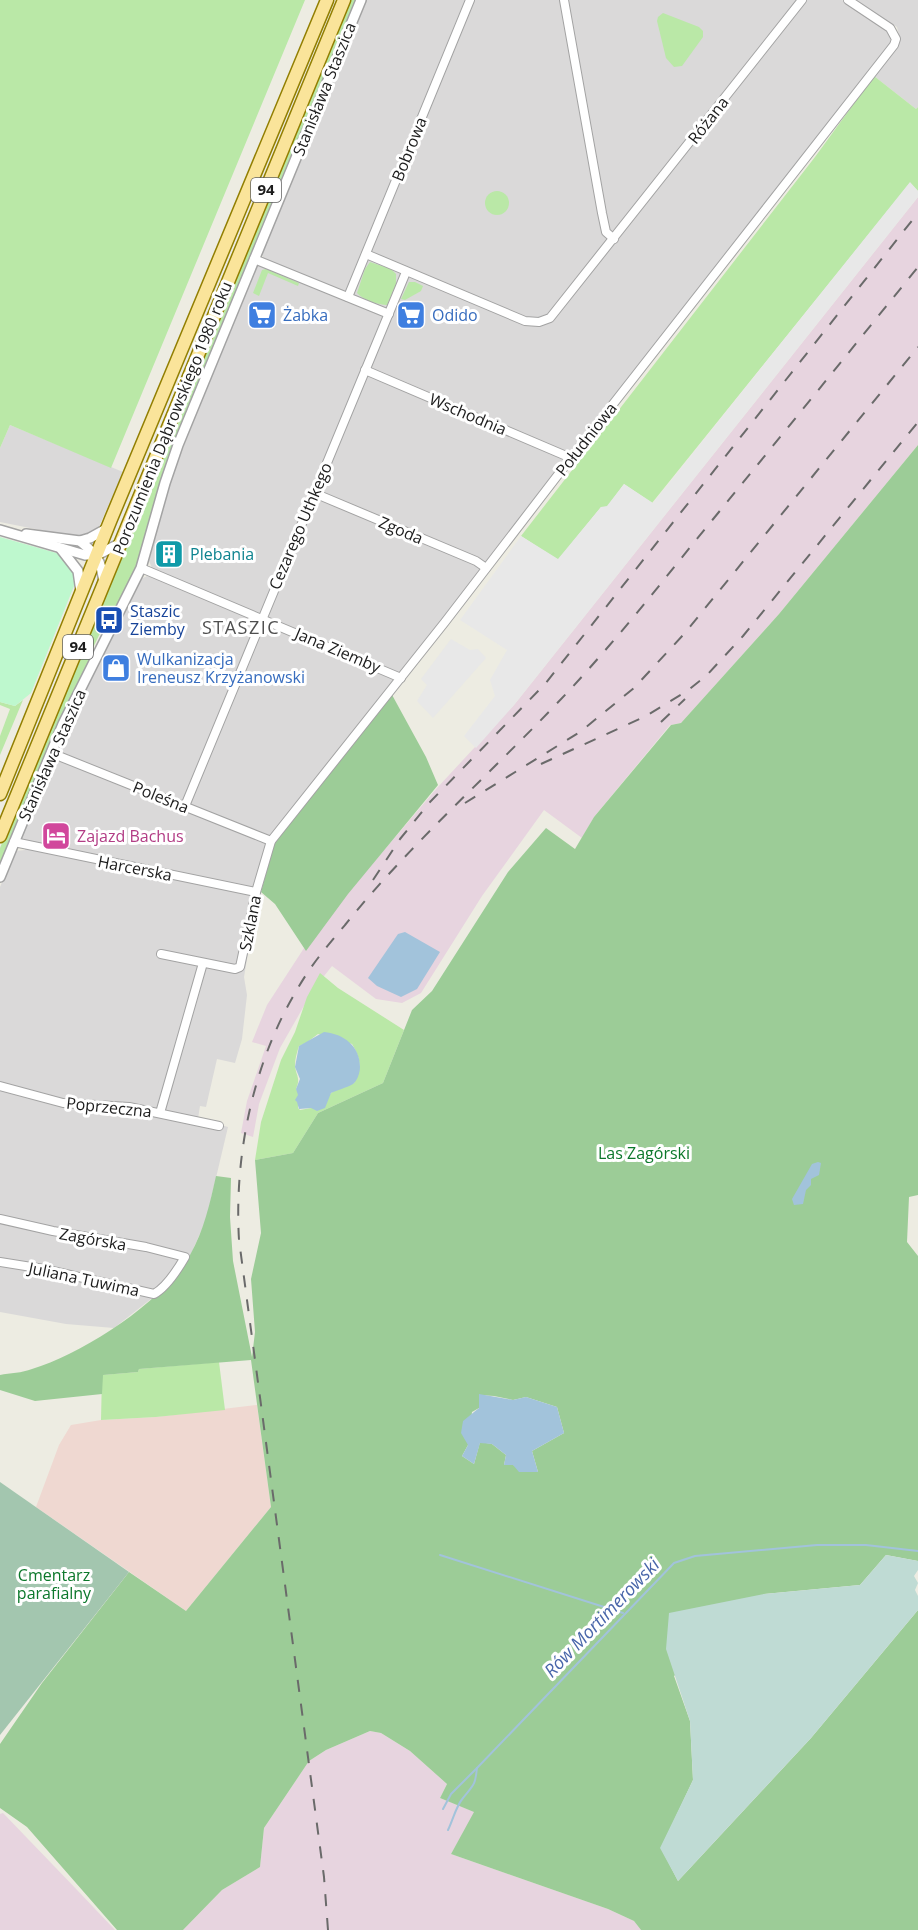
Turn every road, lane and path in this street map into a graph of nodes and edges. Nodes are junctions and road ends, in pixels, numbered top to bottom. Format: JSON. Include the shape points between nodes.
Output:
{"nodes":[{"id":1,"x":327,"y":0,"type":"edge"},
{"id":2,"x":344,"y":0,"type":"edge"},
{"id":3,"x":361,"y":0,"type":"edge"},
{"id":4,"x":470,"y":0,"type":"edge"},
{"id":5,"x":564,"y":0,"type":"edge"},
{"id":6,"x":802,"y":0,"type":"edge"},
{"id":7,"x":848,"y":0,"type":"edge"},
{"id":8,"x":614,"y":239,"type":"junction"},
{"id":9,"x":366,"y":254,"type":"junction"},
{"id":10,"x":255,"y":259,"type":"junction"},
{"id":11,"x":406,"y":272,"type":"junction"},
{"id":12,"x":348,"y":297,"type":"junction"},
{"id":13,"x":388,"y":314,"type":"junction"},
{"id":14,"x":365,"y":370,"type":"junction"},
{"id":15,"x":571,"y":458,"type":"junction"},
{"id":16,"x":314,"y":493,"type":"junction"},
{"id":17,"x":108,"y":528,"type":"junction"},
{"id":18,"x":0,"y":530,"type":"edge"},
{"id":19,"x":15,"y":534,"type":"junction"},
{"id":20,"x":80,"y":541,"type":"junction"},
{"id":21,"x":119,"y":544,"type":"junction"},
{"id":22,"x":61,"y":549,"type":"junction"},
{"id":23,"x":97,"y":555,"type":"junction"},
{"id":24,"x":141,"y":568,"type":"junction"},
{"id":25,"x":486,"y":568,"type":"junction"},
{"id":26,"x":104,"y":583,"type":"junction"},
{"id":27,"x":82,"y":594,"type":"junction"},
{"id":28,"x":261,"y":618,"type":"junction"},
{"id":29,"x":400,"y":678,"type":"junction"},
{"id":30,"x":23,"y":738,"type":"junction"},
{"id":31,"x":51,"y":753,"type":"junction"},
{"id":32,"x":0,"y":775,"type":"edge"},
{"id":33,"x":0,"y":794,"type":"edge"},
{"id":34,"x":184,"y":806,"type":"junction"},
{"id":35,"x":0,"y":836,"type":"edge"},
{"id":36,"x":271,"y":841,"type":"junction"},
{"id":37,"x":14,"y":842,"type":"junction"},
{"id":38,"x":0,"y":876,"type":"edge"},
{"id":39,"x":256,"y":892,"type":"junction"},
{"id":40,"x":162,"y":954,"type":"dead end"},
{"id":41,"x":202,"y":963,"type":"junction"},
{"id":42,"x":0,"y":1086,"type":"edge"},
{"id":43,"x":160,"y":1113,"type":"junction"},
{"id":44,"x":219,"y":1126,"type":"dead end"},
{"id":45,"x":0,"y":1219,"type":"edge"},
{"id":46,"x":185,"y":1257,"type":"joint"},
{"id":47,"x":0,"y":1262,"type":"edge"}],
"edges":[{"from":1,"to":17,"type":"main road","name":"Porozumienia Dąbrowskiego 1980 roku","number":"94"},
{"from":2,"to":21,"type":"main road","name":"Porozumienia Dąbrowskiego 1980 roku","number":"94"},
{"from":3,"to":10,"type":"street","name":"Stanisława Staszica"},
{"from":4,"to":9,"type":"street","name":"Bobrowa"},
{"from":5,"to":8,"type":"street","via":[[605,230]]},
{"from":6,"to":8,"type":"street","name":"Różana"},
{"from":7,"to":15,"type":"street","name":"Południowa","via":[[890,28],[895,35],[894,45]]},
{"from":8,"to":11,"type":"street","name":"Różana","via":[[555,314],[539,322],[525,321]]},
{"from":9,"to":11,"type":"street","name":"Różana"},
{"from":9,"to":12,"type":"street","name":"Bobrowa"},
{"from":10,"to":12,"type":"street"},
{"from":10,"to":24,"type":"street","name":"Stanisława Staszica","via":[[173,459]]},
{"from":11,"to":13,"type":"street","name":"Cezarego Uthkego"},
{"from":12,"to":13,"type":"street"},
{"from":13,"to":14,"type":"street","name":"Cezarego Uthkego"},
{"from":14,"to":15,"type":"street","name":"Wschodnia"},
{"from":14,"to":16,"type":"street","name":"Cezarego Uthkego"},
{"from":15,"to":25,"type":"street","name":"Południowa"},
{"from":16,"to":25,"type":"street","name":"Zgoda"},
{"from":16,"to":28,"type":"street","name":"Cezarego Uthkego"},
{"from":17,"to":20,"type":"street"},
{"from":17,"to":23,"type":"main road","name":"Porozumienia Dąbrowskiego 1980 roku","number":"94"},
{"from":18,"to":19,"type":"street"},
{"from":19,"to":20,"type":"street"},
{"from":19,"to":22,"type":"street"},
{"from":20,"to":23,"type":"street"},
{"from":21,"to":23,"type":"street"},
{"from":21,"to":26,"type":"main road","name":"Porozumienia Dąbrowskiego 1980 roku","number":"94"},
{"from":22,"to":23,"type":"street"},
{"from":22,"to":27,"type":"street","via":[[78,570]]},
{"from":23,"to":26,"type":"street"},
{"from":23,"to":27,"type":"main road","name":"Porozumienia Dąbrowskiego 1980 roku","number":"94"},
{"from":24,"to":28,"type":"street","name":"Jana Ziemby"},
{"from":24,"to":31,"type":"street","name":"Stanisława Staszica"},
{"from":25,"to":29,"type":"street","name":"Południowa"},
{"from":26,"to":35,"type":"main road","name":"Porozumienia Dąbrowskiego 1980 roku","number":"94"},
{"from":27,"to":30,"type":"main road","name":"Porozumienia Dąbrowskiego 1980 roku","number":"94"},
{"from":28,"to":29,"type":"street","name":"Jana Ziemby"},
{"from":28,"to":34,"type":"street","name":"Cezarego Uthkego"},
{"from":29,"to":36,"type":"street","name":"Południowa"},
{"from":30,"to":32,"type":"main road"},
{"from":30,"to":33,"type":"main road","name":"Porozumienia Dąbrowskiego 1980 roku","number":"94"},
{"from":31,"to":34,"type":"street","name":"Poleśna"},
{"from":31,"to":37,"type":"street","name":"Stanisława Staszica"},
{"from":34,"to":36,"type":"street","name":"Poleśna"},
{"from":36,"to":39,"type":"street","name":"Szklana"},
{"from":37,"to":38,"type":"street","name":"Stanisława Staszica"},
{"from":37,"to":39,"type":"street","name":"Harcerska"},
{"from":39,"to":41,"type":"street","name":"Szklana","via":[[240,967]]},
{"from":40,"to":41,"type":"street","name":"Szklana"},
{"from":41,"to":43,"type":"street"},
{"from":42,"to":43,"type":"street","name":"Poprzeczna","via":[[63,1103]]},
{"from":43,"to":44,"type":"street","name":"Poprzeczna"},
{"from":45,"to":46,"type":"street","name":"Zagórska"},
{"from":46,"to":47,"type":"street","name":"Juliana Tuwima","via":[[154,1294]]}]}
